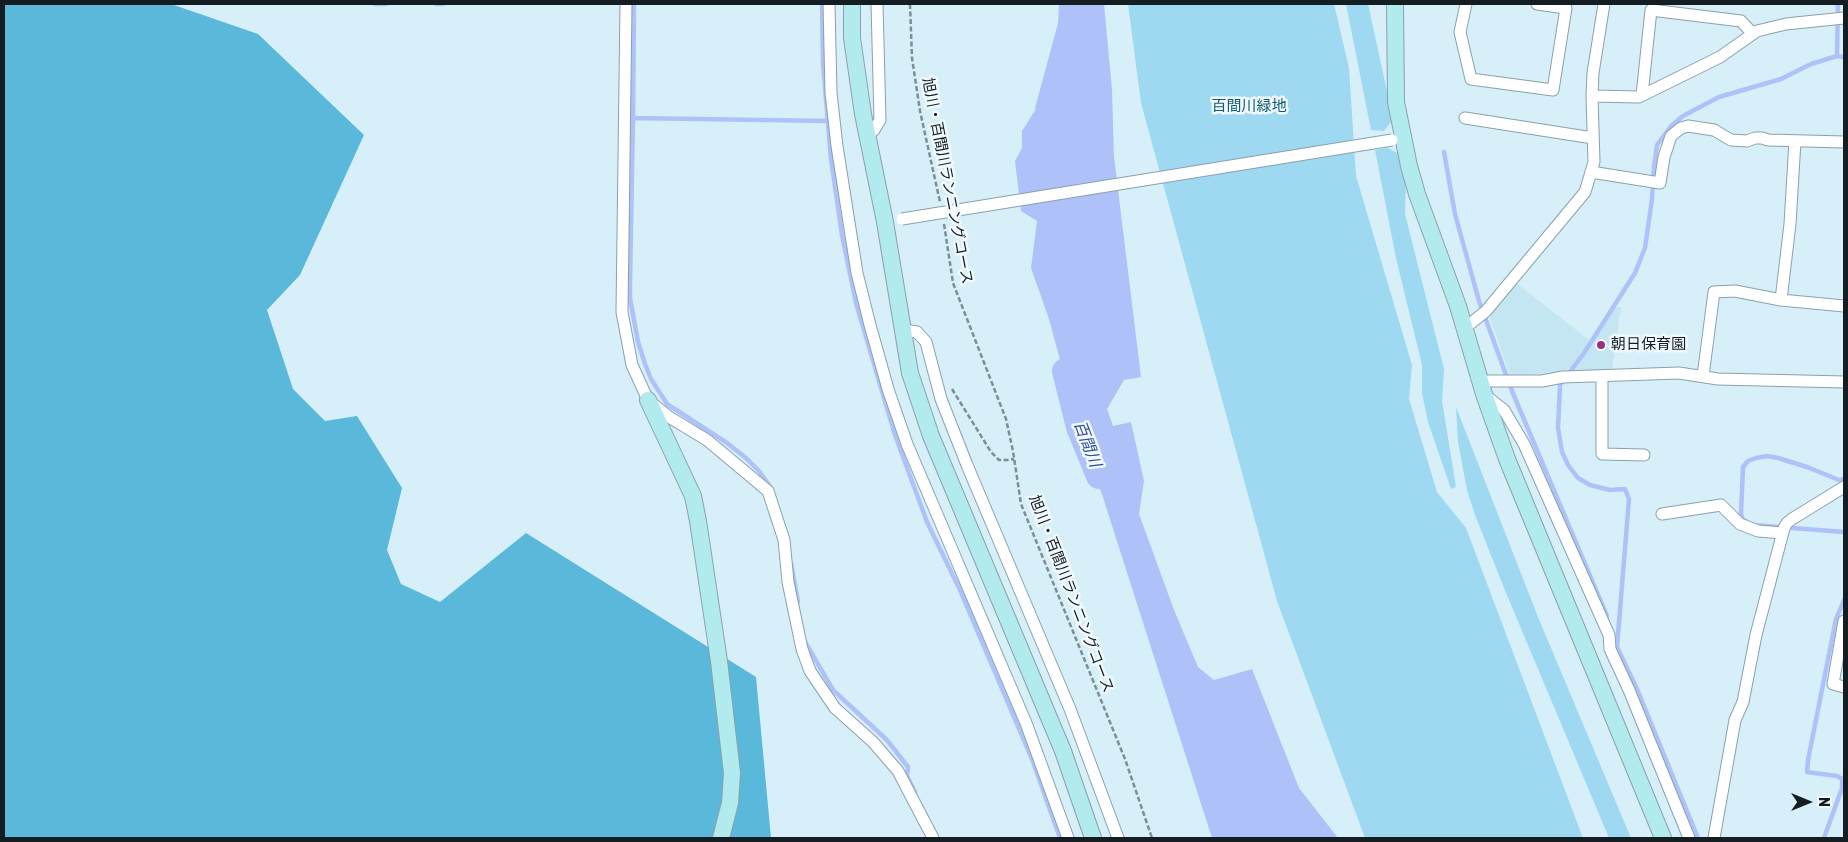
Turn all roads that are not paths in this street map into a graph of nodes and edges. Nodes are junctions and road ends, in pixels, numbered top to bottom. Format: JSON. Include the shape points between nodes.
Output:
{"nodes":[{"id":1,"x":626,"y":4,"type":"edge"},
{"id":2,"x":829,"y":4,"type":"edge"},
{"id":3,"x":852,"y":4,"type":"edge"},
{"id":4,"x":877,"y":4,"type":"edge"},
{"id":5,"x":1395,"y":4,"type":"edge"},
{"id":6,"x":1466,"y":4,"type":"edge"},
{"id":7,"x":1537,"y":4,"type":"edge"},
{"id":8,"x":1604,"y":4,"type":"edge"},
{"id":9,"x":1839,"y":18,"type":"edge"},
{"id":10,"x":1753,"y":34,"type":"junction"},
{"id":11,"x":1642,"y":95,"type":"junction"},
{"id":12,"x":1592,"y":96,"type":"junction"},
{"id":13,"x":1465,"y":118,"type":"dead end"},
{"id":14,"x":867,"y":135,"type":"junction"},
{"id":15,"x":1593,"y":138,"type":"junction"},
{"id":16,"x":1398,"y":139,"type":"junction"},
{"id":17,"x":1795,"y":141,"type":"junction"},
{"id":18,"x":1844,"y":142,"type":"edge"},
{"id":19,"x":1591,"y":172,"type":"junction"},
{"id":20,"x":885,"y":222,"type":"junction"},
{"id":21,"x":1781,"y":300,"type":"junction"},
{"id":22,"x":1844,"y":306,"type":"edge"},
{"id":23,"x":1465,"y":328,"type":"junction"},
{"id":24,"x":903,"y":330,"type":"junction"},
{"id":25,"x":1602,"y":376,"type":"junction"},
{"id":26,"x":1703,"y":376,"type":"junction"},
{"id":27,"x":1844,"y":382,"type":"edge"},
{"id":28,"x":1482,"y":387,"type":"junction"},
{"id":29,"x":648,"y":400,"type":"junction"},
{"id":30,"x":1644,"y":455,"type":"dead end"},
{"id":31,"x":1844,"y":487,"type":"edge"},
{"id":32,"x":1662,"y":514,"type":"dead end"},
{"id":33,"x":1785,"y":528,"type":"junction"},
{"id":34,"x":1844,"y":621,"type":"edge"},
{"id":35,"x":1844,"y":688,"type":"edge"},
{"id":36,"x":721,"y":838,"type":"edge"},
{"id":37,"x":933,"y":838,"type":"edge"},
{"id":38,"x":1068,"y":838,"type":"edge"},
{"id":39,"x":1093,"y":838,"type":"edge"},
{"id":40,"x":1118,"y":838,"type":"edge"},
{"id":41,"x":1663,"y":838,"type":"edge"},
{"id":42,"x":1689,"y":838,"type":"edge"},
{"id":43,"x":1714,"y":838,"type":"edge"}],
"edges":[{"from":1,"to":29,"type":"street","via":[[622,312],[632,365]]},
{"from":2,"to":38,"type":"street","via":[[831,93],[837,146],[857,272],[888,389],[907,444],[1026,723]]},
{"from":3,"to":14,"type":"street","via":[[852,38]]},
{"from":4,"to":14,"type":"street","via":[[880,120]]},
{"from":5,"to":16,"type":"street"},
{"from":6,"to":7,"type":"street","via":[[1460,32],[1471,79],[1553,90],[1566,8]]},
{"from":8,"to":12,"type":"street"},
{"from":9,"to":10,"type":"street","via":[[1786,24]]},
{"from":10,"to":11,"type":"street","via":[[1720,57]]},
{"from":10,"to":11,"type":"street","via":[[1741,21],[1651,10]]},
{"from":11,"to":12,"type":"street"},
{"from":12,"to":15,"type":"street"},
{"from":13,"to":15,"type":"street"},
{"from":14,"to":20,"type":"street"},
{"from":15,"to":19,"type":"street"},
{"from":16,"to":20,"type":"street","bridge":true},
{"from":16,"to":23,"type":"street"},
{"from":17,"to":18,"type":"street"},
{"from":17,"to":19,"type":"street","via":[[1731,140],[1714,130],[1681,128],[1671,136],[1660,183]]},
{"from":17,"to":21,"type":"street"},
{"from":19,"to":23,"type":"street","via":[[1585,192],[1483,313]]},
{"from":20,"to":24,"type":"street"},
{"from":21,"to":22,"type":"street"},
{"from":21,"to":26,"type":"street","via":[[1714,292]]},
{"from":23,"to":28,"type":"street"},
{"from":24,"to":39,"type":"street","via":[[910,372],[931,436],[1063,751]]},
{"from":24,"to":40,"type":"street","via":[[917,332],[926,342],[941,399],[963,457],[1070,709]]},
{"from":25,"to":26,"type":"street","via":[[1680,372]]},
{"from":25,"to":28,"type":"street","via":[[1508,381]]},
{"from":25,"to":30,"type":"street","via":[[1602,454]]},
{"from":26,"to":27,"type":"street","via":[[1718,380]]},
{"from":28,"to":41,"type":"street","via":[[1507,459]]},
{"from":28,"to":42,"type":"street","via":[[1504,410],[1524,444],[1609,635],[1610,649]]},
{"from":29,"to":36,"type":"street","via":[[693,496],[698,521],[732,773],[730,803]]},
{"from":29,"to":37,"type":"street","via":[[707,440],[768,491],[784,540],[790,592],[810,671],[835,708],[873,742],[898,771]]},
{"from":31,"to":33,"type":"street"},
{"from":32,"to":33,"type":"street","via":[[1722,505],[1740,524],[1758,531]]},
{"from":33,"to":43,"type":"street","via":[[1756,635],[1743,702],[1735,720]]},
{"from":34,"to":35,"type":"street","via":[[1833,684]]}]}
